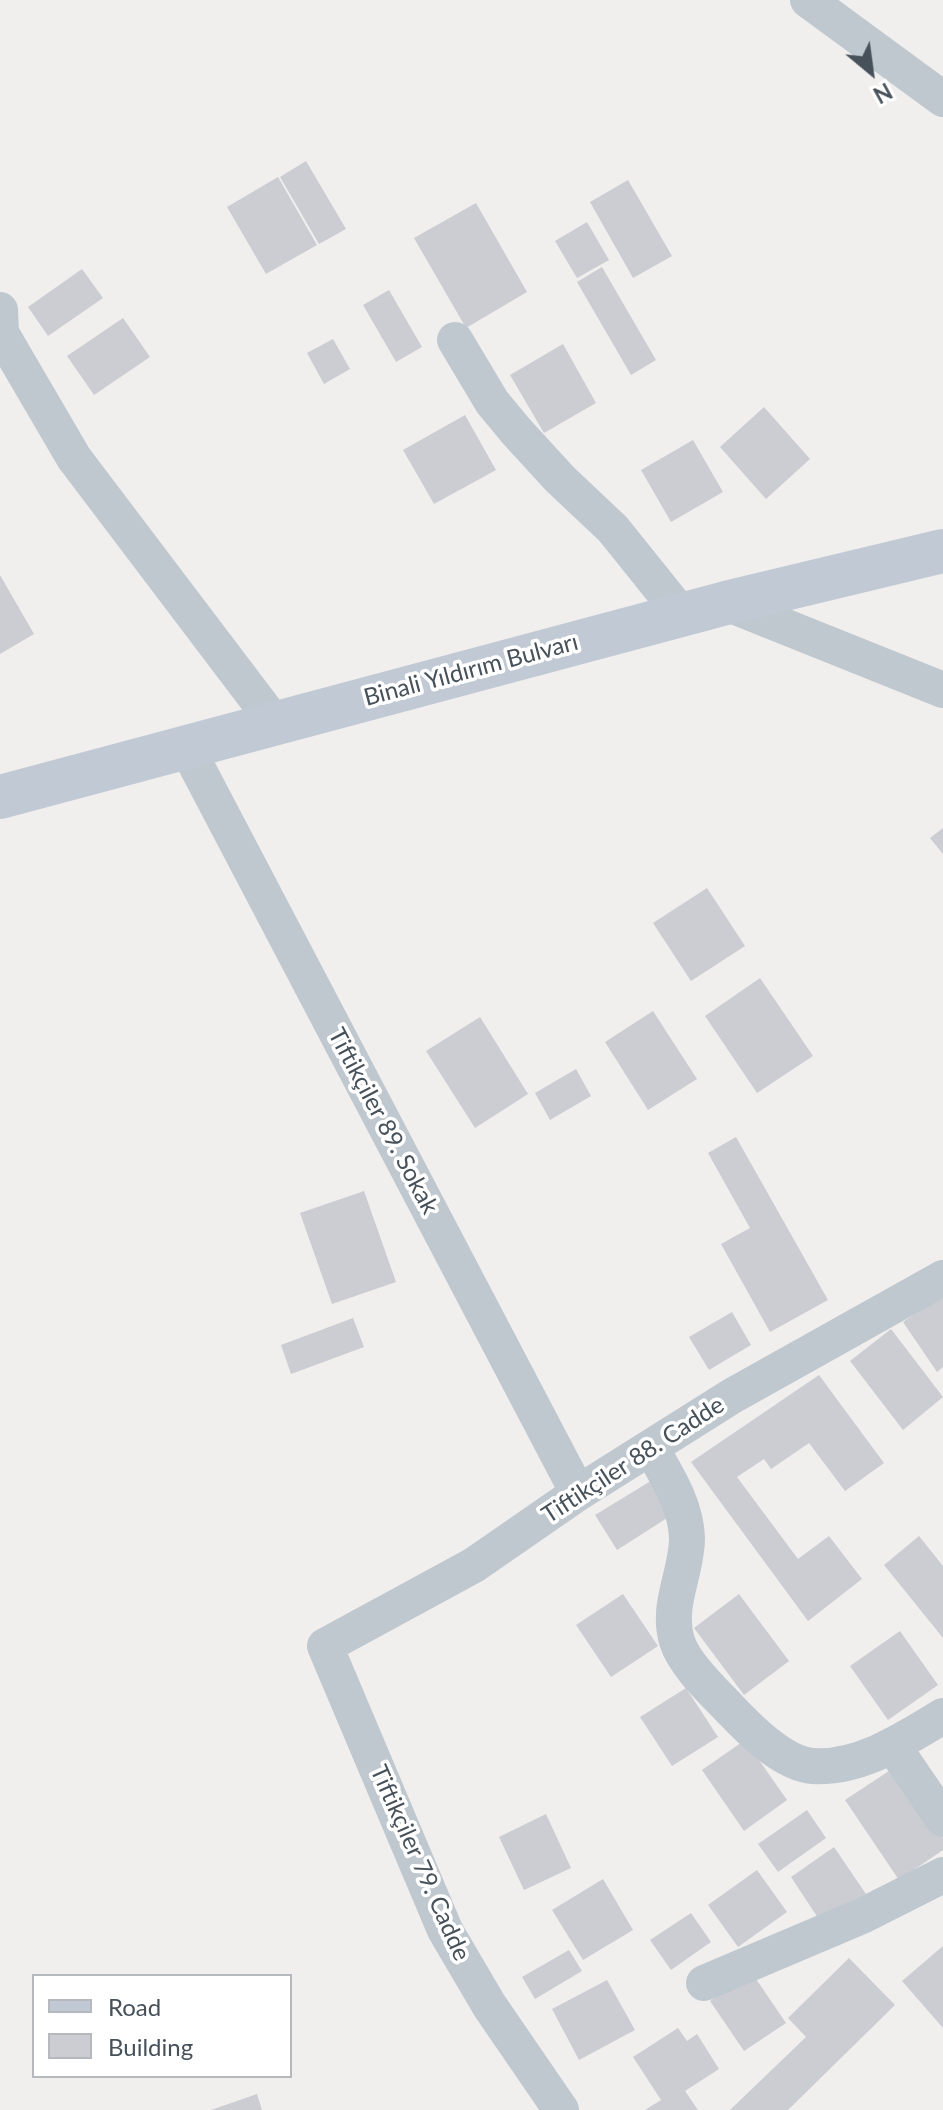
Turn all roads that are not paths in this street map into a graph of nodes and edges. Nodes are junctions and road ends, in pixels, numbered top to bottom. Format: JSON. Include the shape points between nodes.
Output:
{"nodes":[{"id":1,"x":808,"y":0,"type":"edge"},
{"id":2,"x":943,"y":99,"type":"edge"},
{"id":3,"x":0,"y":310,"type":"edge"},
{"id":4,"x":455,"y":340,"type":"dead end"},
{"id":5,"x":943,"y":551,"type":"edge"},
{"id":6,"x":726,"y":603,"type":"junction"},
{"id":7,"x":682,"y":615,"type":"junction"},
{"id":8,"x":943,"y":690,"type":"edge"},
{"id":9,"x":274,"y":722,"type":"junction"},
{"id":10,"x":187,"y":748,"type":"junction"},
{"id":11,"x":0,"y":797,"type":"edge"},
{"id":12,"x":943,"y":1278,"type":"edge"},
{"id":13,"x":651,"y":1448,"type":"junction"},
{"id":14,"x":578,"y":1493,"type":"junction"},
{"id":15,"x":325,"y":1646,"type":"joint"},
{"id":16,"x":943,"y":1716,"type":"edge"},
{"id":17,"x":893,"y":1746,"type":"junction"},
{"id":18,"x":943,"y":1819,"type":"edge"},
{"id":19,"x":943,"y":1875,"type":"edge"},
{"id":20,"x":704,"y":1983,"type":"dead end"},
{"id":21,"x":561,"y":2110,"type":"edge"}],
"edges":[{"from":1,"to":2,"type":"street"},
{"from":3,"to":9,"type":"street","via":[[1,333],[74,458]]},
{"from":4,"to":7,"type":"street","via":[[492,402],[613,529]]},
{"from":5,"to":6,"type":"main road","name":"Binali Yıldırım Bulvarı"},
{"from":6,"to":7,"type":"main road","name":"Binali Yıldırım Bulvarı"},
{"from":6,"to":8,"type":"street"},
{"from":7,"to":9,"type":"main road","name":"Binali Yıldırım Bulvarı"},
{"from":9,"to":10,"type":"main road","name":"Binali Yıldırım Bulvarı"},
{"from":10,"to":11,"type":"main road","name":"Binali Yıldırım Bulvarı"},
{"from":10,"to":14,"type":"street","name":"Tiftikçiler 89. Sokak"},
{"from":12,"to":13,"type":"street","name":"Tiftikçiler 88. Cadde","via":[[732,1396]]},
{"from":13,"to":14,"type":"street","name":"Tiftikçiler 88. Cadde"},
{"from":13,"to":17,"type":"street","via":[[683,1513],[687,1539],[676,1591],[677,1642],[699,1676],[758,1738],[811,1766],[850,1762]]},
{"from":14,"to":15,"type":"street","name":"Tiftikçiler 88. Cadde","via":[[474,1565]]},
{"from":15,"to":21,"type":"street","name":"Tiftikçiler 79. Cadde","via":[[445,1930]]},
{"from":16,"to":17,"type":"street"},
{"from":17,"to":18,"type":"street"},
{"from":19,"to":20,"type":"street","via":[[862,1916]]}]}
